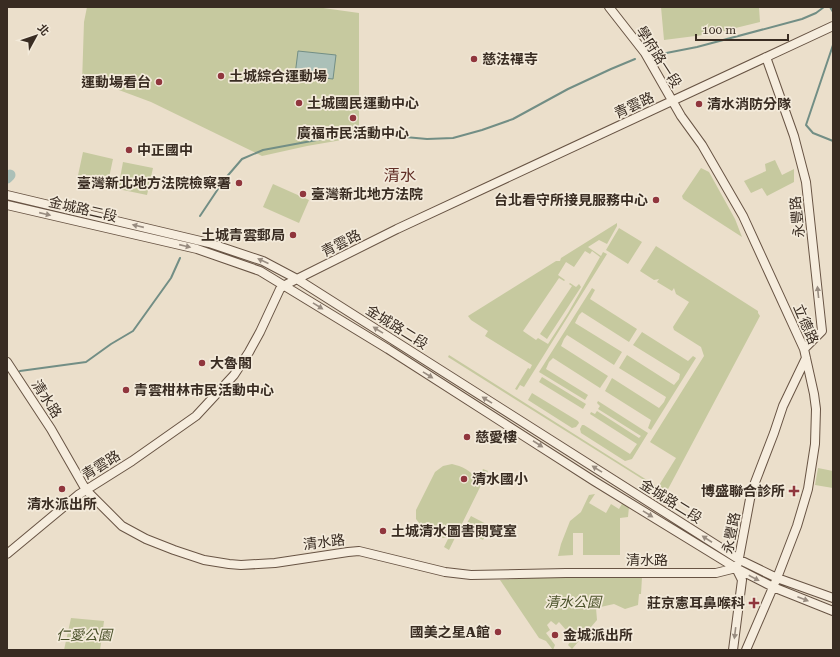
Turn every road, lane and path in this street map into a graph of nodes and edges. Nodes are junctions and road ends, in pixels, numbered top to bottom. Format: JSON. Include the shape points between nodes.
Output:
{"nodes":[{"id":1,"x":609,"y":7,"type":"edge"},
{"id":2,"x":833,"y":26,"type":"edge"},
{"id":3,"x":766,"y":57,"type":"junction"},
{"id":4,"x":672,"y":102,"type":"junction"},
{"id":5,"x":7,"y":195,"type":"edge"},
{"id":6,"x":7,"y":205,"type":"edge"},
{"id":7,"x":298,"y":279,"type":"junction"},
{"id":8,"x":285,"y":285,"type":"junction"},
{"id":9,"x":804,"y":349,"type":"junction"},
{"id":10,"x":806,"y":358,"type":"junction"},
{"id":11,"x":7,"y":362,"type":"edge"},
{"id":12,"x":86,"y":490,"type":"junction"},
{"id":13,"x":7,"y":554,"type":"edge"},
{"id":14,"x":738,"y":564,"type":"junction"},
{"id":15,"x":777,"y":578,"type":"junction"},
{"id":16,"x":773,"y":587,"type":"junction"},
{"id":17,"x":833,"y":598,"type":"edge"},
{"id":18,"x":833,"y":611,"type":"edge"},
{"id":19,"x":733,"y":650,"type":"edge"},
{"id":20,"x":746,"y":650,"type":"edge"}],
"edges":[{"from":1,"to":4,"type":"street","name":"學府路一段","via":[[645,53]]},
{"from":2,"to":3,"type":"street","name":"青雲路"},
{"from":3,"to":4,"type":"street","name":"青雲路"},
{"from":9,"to":3,"type":"street","name":"永豐路","one_way":true,"via":[[822,330],[806,182],[794,136]]},
{"from":4,"to":7,"type":"street","name":"青雲路","via":[[530,166]]},
{"from":4,"to":9,"type":"street","name":"立德路","via":[[702,145],[743,216]]},
{"from":7,"to":5,"type":"street","name":"金城路二段","one_way":true,"via":[[263,261],[209,243]]},
{"from":6,"to":8,"type":"street","name":"金城路二段","one_way":true,"via":[[201,250],[260,271]]},
{"from":7,"to":8,"type":"street","name":"青雲路"},
{"from":14,"to":7,"type":"street","name":"金城路二段","one_way":true},
{"from":8,"to":12,"type":"street","name":"青雲路","via":[[280,289],[249,352],[234,375],[206,407],[184,426]]},
{"from":8,"to":14,"type":"street","name":"金城路二段","one_way":true,"via":[[594,480]]},
{"from":9,"to":10,"type":"street","name":"立德路"},
{"from":10,"to":14,"type":"street","name":"永豐路","via":[[783,406],[754,485]]},
{"from":10,"to":15,"type":"street","name":"立德路","via":[[816,409],[814,453],[808,489],[799,520]]},
{"from":11,"to":12,"type":"street","name":"清水路","via":[[51,429]]},
{"from":12,"to":13,"type":"street","name":"青雲路"},
{"from":12,"to":14,"type":"street","name":"清水路","via":[[122,526],[146,539],[204,560],[229,564],[275,563],[359,552],[471,575],[716,573]]},
{"from":14,"to":15,"type":"street"},
{"from":14,"to":16,"type":"street","one_way":true},
{"from":14,"to":19,"type":"street","name":"永豐路","one_way":true,"via":[[742,580]]},
{"from":15,"to":16,"type":"street","name":"立德路"},
{"from":15,"to":17,"type":"street"},
{"from":16,"to":18,"type":"street","one_way":true},
{"from":16,"to":20,"type":"street","name":"立德路"}]}
